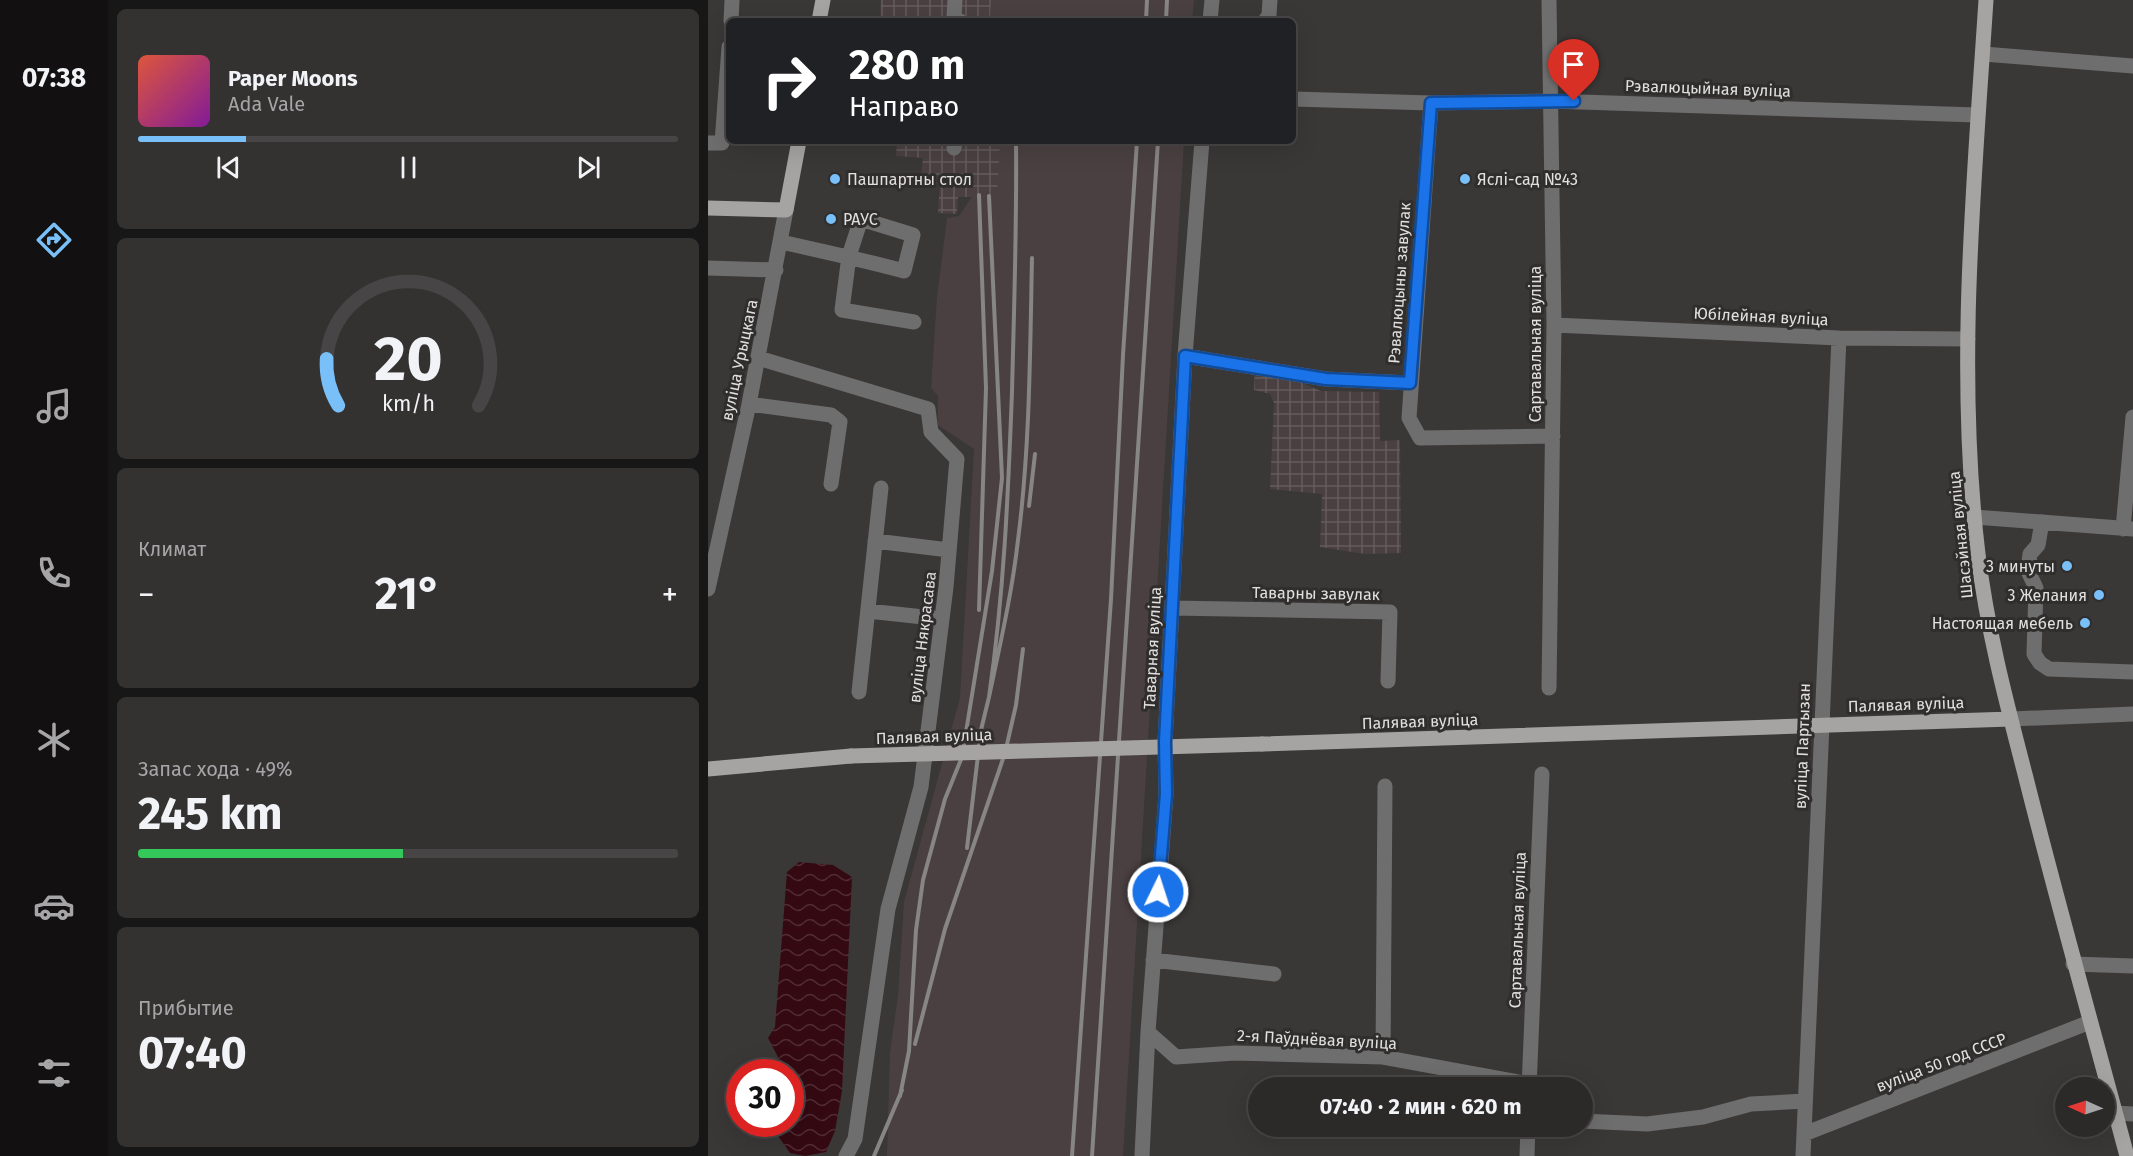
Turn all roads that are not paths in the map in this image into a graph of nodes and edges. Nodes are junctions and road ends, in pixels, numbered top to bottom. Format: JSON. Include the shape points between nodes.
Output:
{"nodes":[{"id":1,"x":823,"y":0,"type":"edge"},
{"id":2,"x":955,"y":0,"type":"edge"},
{"id":3,"x":1212,"y":0,"type":"edge"},
{"id":4,"x":1270,"y":0,"type":"edge"},
{"id":5,"x":1549,"y":0,"type":"edge"},
{"id":6,"x":1986,"y":0,"type":"edge"},
{"id":7,"x":732,"y":1,"type":"edge"},
{"id":8,"x":731,"y":18,"type":"edge"},
{"id":9,"x":820,"y":18,"type":"edge"},
{"id":10,"x":956,"y":18,"type":"edge"},
{"id":11,"x":1210,"y":18,"type":"edge"},
{"id":12,"x":1267,"y":18,"type":"edge"},
{"id":13,"x":1983,"y":54,"type":"junction"},
{"id":14,"x":2133,"y":66,"type":"edge"},
{"id":15,"x":726,"y":93,"type":"edge"},
{"id":16,"x":1296,"y":99,"type":"edge"},
{"id":17,"x":1550,"y":100,"type":"junction"},
{"id":18,"x":1431,"y":103,"type":"junction"},
{"id":19,"x":1977,"y":115,"type":"junction"},
{"id":20,"x":708,"y":143,"type":"edge"},
{"id":21,"x":797,"y":144,"type":"edge"},
{"id":22,"x":1202,"y":144,"type":"edge"},
{"id":23,"x":708,"y":208,"type":"edge"},
{"id":24,"x":786,"y":210,"type":"junction"},
{"id":25,"x":781,"y":242,"type":"junction"},
{"id":26,"x":708,"y":268,"type":"edge"},
{"id":27,"x":776,"y":270,"type":"junction"},
{"id":28,"x":914,"y":322,"type":"dead end"},
{"id":29,"x":1554,"y":324,"type":"junction"},
{"id":30,"x":1839,"y":338,"type":"junction"},
{"id":31,"x":1968,"y":339,"type":"junction"},
{"id":32,"x":1185,"y":356,"type":"junction"},
{"id":33,"x":758,"y":358,"type":"junction"},
{"id":34,"x":1410,"y":383,"type":"junction"},
{"id":35,"x":749,"y":404,"type":"junction"},
{"id":36,"x":2133,"y":417,"type":"edge"},
{"id":37,"x":1553,"y":436,"type":"junction"},
{"id":38,"x":831,"y":484,"type":"dead end"},
{"id":39,"x":881,"y":488,"type":"dead end"},
{"id":40,"x":1974,"y":517,"type":"junction"},
{"id":41,"x":2042,"y":522,"type":"junction"},
{"id":42,"x":2128,"y":529,"type":"edge"},
{"id":43,"x":875,"y":541,"type":"junction"},
{"id":44,"x":950,"y":550,"type":"junction"},
{"id":45,"x":708,"y":587,"type":"edge"},
{"id":46,"x":1172,"y":608,"type":"junction"},
{"id":47,"x":868,"y":611,"type":"junction"},
{"id":48,"x":942,"y":619,"type":"junction"},
{"id":49,"x":2133,"y":672,"type":"edge"},
{"id":50,"x":1388,"y":681,"type":"dead end"},
{"id":51,"x":1549,"y":688,"type":"dead end"},
{"id":52,"x":859,"y":692,"type":"dead end"},
{"id":53,"x":2133,"y":714,"type":"edge"},
{"id":54,"x":2011,"y":719,"type":"junction"},
{"id":55,"x":1821,"y":724,"type":"junction"},
{"id":56,"x":708,"y":769,"type":"edge"},
{"id":57,"x":1542,"y":774,"type":"dead end"},
{"id":58,"x":1385,"y":786,"type":"dead end"},
{"id":59,"x":1153,"y":960,"type":"junction"},
{"id":60,"x":2073,"y":964,"type":"junction"},
{"id":61,"x":2133,"y":966,"type":"edge"},
{"id":62,"x":1274,"y":974,"type":"dead end"},
{"id":63,"x":2090,"y":1022,"type":"junction"},
{"id":64,"x":1148,"y":1032,"type":"junction"},
{"id":65,"x":1383,"y":1057,"type":"junction"},
{"id":66,"x":1487,"y":1077,"type":"edge"},
{"id":67,"x":1529,"y":1077,"type":"edge"},
{"id":68,"x":2105,"y":1077,"type":"edge"},
{"id":69,"x":1805,"y":1101,"type":"junction"},
{"id":70,"x":2115,"y":1113,"type":"joint"},
{"id":71,"x":2133,"y":1114,"type":"edge"},
{"id":72,"x":1593,"y":1121,"type":"edge"},
{"id":73,"x":1804,"y":1134,"type":"junction"},
{"id":74,"x":1528,"y":1137,"type":"edge"},
{"id":75,"x":846,"y":1156,"type":"edge"},
{"id":76,"x":1142,"y":1156,"type":"edge"},
{"id":77,"x":1527,"y":1156,"type":"edge"},
{"id":78,"x":1803,"y":1156,"type":"edge"},
{"id":79,"x":2127,"y":1156,"type":"edge"}],
"edges":[{"from":1,"to":9,"type":"main road"},
{"from":2,"to":10,"type":"street"},
{"from":3,"to":11,"type":"street"},
{"from":4,"to":12,"type":"street"},
{"from":5,"to":17,"type":"street","name":"Сартавальная вуліца"},
{"from":6,"to":13,"type":"main road","name":"Шасэйная вуліца"},
{"from":7,"to":8,"type":"street"},
{"from":13,"to":14,"type":"street"},
{"from":13,"to":19,"type":"main road","name":"Шасэйная вуліца"},
{"from":15,"to":20,"type":"street","via":[[722,143]]},
{"from":16,"to":18,"type":"street","name":"Рэвалюцыйная вуліца"},
{"from":17,"to":18,"type":"street","name":"Рэвалюцыйная вуліца"},
{"from":17,"to":19,"type":"street","name":"Рэвалюцыйная вуліца"},
{"from":17,"to":29,"type":"street","name":"Сартавальная вуліца"},
{"from":18,"to":34,"type":"street","name":"Рэвалюцыны завулак"},
{"from":19,"to":31,"type":"main road","name":"Шасэйная вуліца"},
{"from":21,"to":24,"type":"main road","name":"вуліца Урыцкага"},
{"from":22,"to":32,"type":"street","name":"Таварная вуліца"},
{"from":23,"to":24,"type":"main road"},
{"from":24,"to":25,"type":"street","name":"вуліца Урыцкага"},
{"from":25,"to":27,"type":"street","name":"вуліца Урыцкага"},
{"from":25,"to":28,"type":"street","via":[[849,256],[842,310]]},
{"from":26,"to":27,"type":"street"},
{"from":27,"to":33,"type":"street","name":"вуліца Урыцкага"},
{"from":29,"to":30,"type":"street","name":"Юбілейная вуліца"},
{"from":29,"to":37,"type":"street","name":"Сартавальная вуліца"},
{"from":30,"to":31,"type":"street","name":"Юбілейная вуліца"},
{"from":30,"to":55,"type":"street","name":"вуліца Партызан"},
{"from":31,"to":40,"type":"main road","name":"Шасэйная вуліца"},
{"from":32,"to":34,"type":"street","via":[[1326,379]]},
{"from":32,"to":46,"type":"street","name":"Таварная вуліца"},
{"from":33,"to":35,"type":"street","name":"вуліца Урыцкага"},
{"from":33,"to":44,"type":"street","name":"вуліца Някрасава","via":[[928,409],[931,432],[957,459]]},
{"from":34,"to":37,"type":"street","name":"Рэвалюцыны завулак","via":[[1409,418],[1420,438]]},
{"from":35,"to":38,"type":"street","via":[[831,415],[840,422]]},
{"from":35,"to":45,"type":"street","name":"вуліца Урыцкага"},
{"from":36,"to":42,"type":"street"},
{"from":37,"to":51,"type":"street","name":"Сартавальная вуліца"},
{"from":39,"to":43,"type":"street"},
{"from":40,"to":41,"type":"street"},
{"from":40,"to":54,"type":"main road","name":"Шасэйная вуліца","via":[[1986,604]]},
{"from":41,"to":42,"type":"street"},
{"from":41,"to":49,"type":"street","via":[[2028,571],[2036,588],[2034,654],[2049,669]]},
{"from":43,"to":44,"type":"street"},
{"from":43,"to":47,"type":"street"},
{"from":44,"to":48,"type":"street","name":"вуліца Някрасава"},
{"from":46,"to":50,"type":"street","name":"Таварны завулак","via":[[1390,612]]},
{"from":46,"to":59,"type":"street","name":"Таварная вуліца","via":[[1166,794]]},
{"from":47,"to":48,"type":"street"},
{"from":47,"to":52,"type":"street"},
{"from":48,"to":75,"type":"street","name":"вуліца Някрасава","via":[[921,787],[888,909],[855,1140]]},
{"from":53,"to":54,"type":"street","name":"Палявая вуліца"},
{"from":54,"to":55,"type":"main road","name":"Палявая вуліца"},
{"from":54,"to":60,"type":"main road","name":"Шасэйная вуліца"},
{"from":55,"to":56,"type":"main road","name":"Палявая вуліца","bridge":true,"via":[[851,756]]},
{"from":55,"to":69,"type":"street","name":"вуліца Партызан"},
{"from":57,"to":67,"type":"street","name":"Сартавальная вуліца"},
{"from":58,"to":65,"type":"street"},
{"from":59,"to":62,"type":"street"},
{"from":59,"to":64,"type":"street","name":"Таварная вуліца"},
{"from":60,"to":61,"type":"street"},
{"from":60,"to":63,"type":"main road","name":"Шасэйная вуліца"},
{"from":63,"to":68,"type":"main road","name":"Шасэйная вуліца"},
{"from":63,"to":73,"type":"street","name":"вуліца 50 год СССР"},
{"from":64,"to":65,"type":"street","name":"2-я Паўднёвая вуліца","via":[[1176,1057],[1235,1053]]},
{"from":64,"to":76,"type":"street","name":"Таварная вуліца"},
{"from":65,"to":66,"type":"street","name":"2-я Паўднёвая вуліца"},
{"from":69,"to":72,"type":"street","via":[[1751,1104],[1704,1117],[1647,1124]]},
{"from":69,"to":73,"type":"street","name":"вуліца Партызан"},
{"from":70,"to":71,"type":"street"},
{"from":70,"to":79,"type":"main road","name":"Шасэйная вуліца"},
{"from":73,"to":78,"type":"street","name":"вуліца Партызан"},
{"from":74,"to":77,"type":"street"}]}
